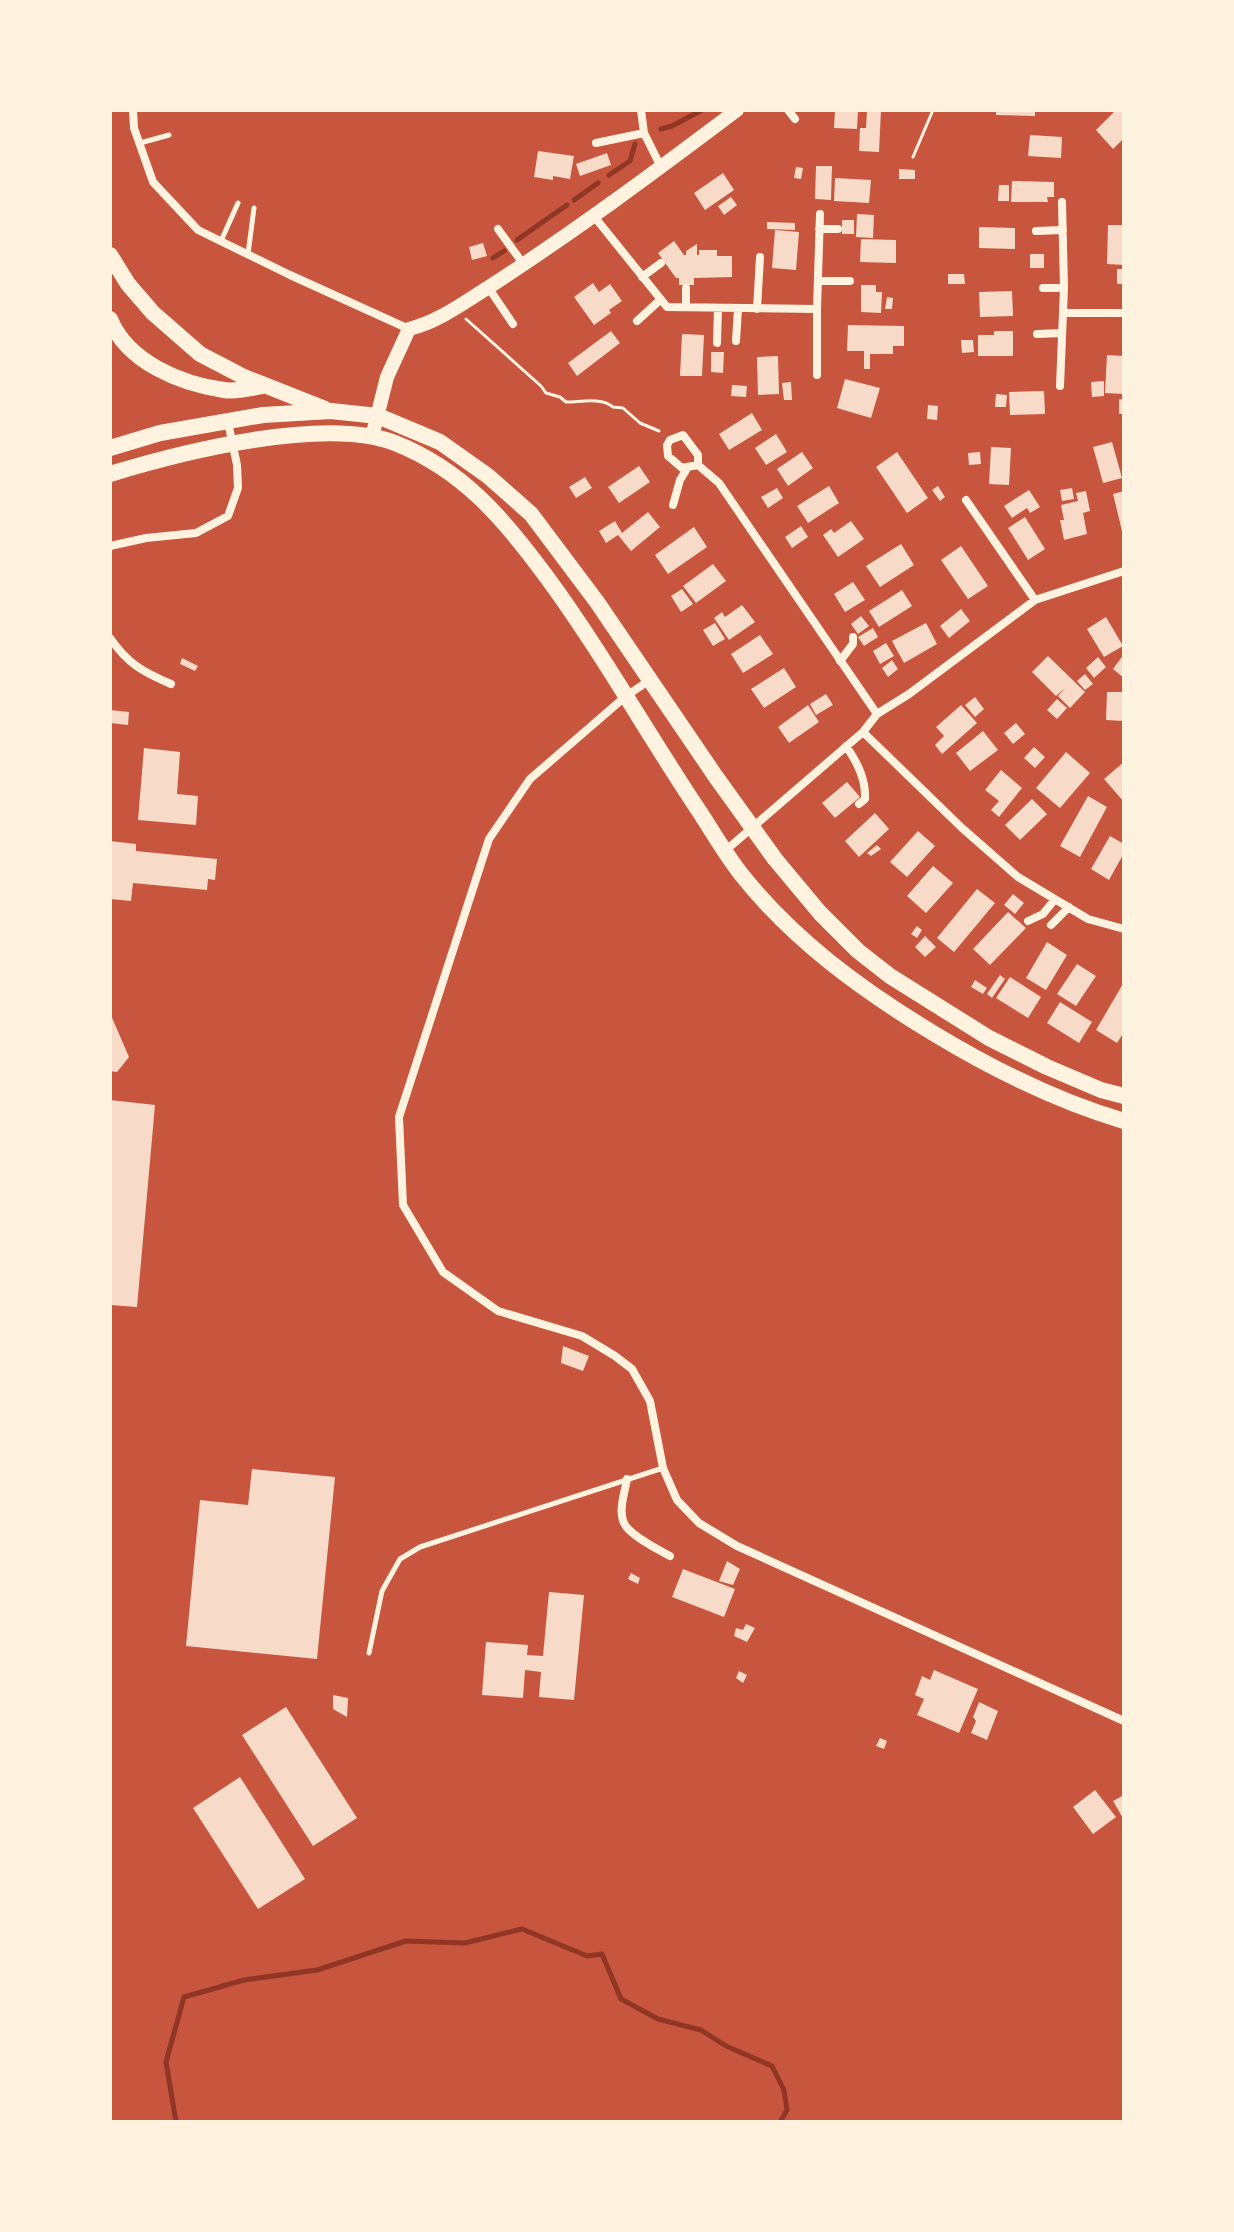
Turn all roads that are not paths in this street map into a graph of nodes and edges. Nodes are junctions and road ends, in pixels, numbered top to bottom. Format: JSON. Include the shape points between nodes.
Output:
{"nodes":[{"id":1,"x":133,"y":110,"type":"edge"},
{"id":2,"x":641,"y":110,"type":"edge"},
{"id":3,"x":737,"y":110,"type":"edge"},
{"id":4,"x":788,"y":110,"type":"edge"},
{"id":5,"x":795,"y":119,"type":"dead end"},
{"id":6,"x":644,"y":133,"type":"junction"},
{"id":7,"x":169,"y":135,"type":"dead end"},
{"id":8,"x":139,"y":143,"type":"junction"},
{"id":9,"x":596,"y":143,"type":"dead end"},
{"id":10,"x":661,"y":167,"type":"junction"},
{"id":11,"x":1062,"y":202,"type":"dead end"},
{"id":12,"x":238,"y":203,"type":"dead end"},
{"id":13,"x":254,"y":208,"type":"dead end"},
{"id":14,"x":820,"y":214,"type":"dead end"},
{"id":15,"x":593,"y":215,"type":"junction"},
{"id":16,"x":498,"y":229,"type":"dead end"},
{"id":17,"x":819,"y":229,"type":"junction"},
{"id":18,"x":838,"y":229,"type":"dead end"},
{"id":19,"x":1063,"y":230,"type":"junction"},
{"id":20,"x":1036,"y":231,"type":"dead end"},
{"id":21,"x":221,"y":241,"type":"junction"},
{"id":22,"x":110,"y":255,"type":"edge"},
{"id":23,"x":248,"y":255,"type":"junction"},
{"id":24,"x":760,"y":257,"type":"dead end"},
{"id":25,"x":661,"y":263,"type":"dead end"},
{"id":26,"x":524,"y":265,"type":"junction"},
{"id":27,"x":642,"y":277,"type":"junction"},
{"id":28,"x":818,"y":281,"type":"junction"},
{"id":29,"x":850,"y":281,"type":"dead end"},
{"id":30,"x":488,"y":287,"type":"junction"},
{"id":31,"x":686,"y":288,"type":"dead end"},
{"id":32,"x":1043,"y":288,"type":"dead end"},
{"id":33,"x":1064,"y":288,"type":"junction"},
{"id":34,"x":660,"y":300,"type":"junction"},
{"id":35,"x":686,"y":307,"type":"junction"},
{"id":36,"x":718,"y":308,"type":"junction"},
{"id":37,"x":738,"y":309,"type":"junction"},
{"id":38,"x":757,"y":309,"type":"junction"},
{"id":39,"x":817,"y":309,"type":"junction"},
{"id":40,"x":1063,"y":313,"type":"junction"},
{"id":41,"x":1124,"y":313,"type":"edge"},
{"id":42,"x":110,"y":319,"type":"edge"},
{"id":43,"x":637,"y":321,"type":"dead end"},
{"id":44,"x":513,"y":324,"type":"dead end"},
{"id":45,"x":409,"y":329,"type":"junction"},
{"id":46,"x":1062,"y":333,"type":"junction"},
{"id":47,"x":1037,"y":334,"type":"dead end"},
{"id":48,"x":736,"y":341,"type":"dead end"},
{"id":49,"x":717,"y":343,"type":"dead end"},
{"id":50,"x":817,"y":375,"type":"dead end"},
{"id":51,"x":267,"y":386,"type":"junction"},
{"id":52,"x":1060,"y":386,"type":"dead end"},
{"id":53,"x":331,"y":411,"type":"junction"},
{"id":54,"x":378,"y":416,"type":"junction"},
{"id":55,"x":228,"y":422,"type":"junction"},
{"id":56,"x":372,"y":437,"type":"junction"},
{"id":57,"x":232,"y":445,"type":"junction"},
{"id":58,"x":110,"y":448,"type":"edge"},
{"id":59,"x":693,"y":466,"type":"junction"},
{"id":60,"x":110,"y":474,"type":"edge"},
{"id":61,"x":966,"y":500,"type":"dead end"},
{"id":62,"x":673,"y":505,"type":"dead end"},
{"id":63,"x":110,"y":546,"type":"edge"},
{"id":64,"x":1124,"y":571,"type":"edge"},
{"id":65,"x":1035,"y":600,"type":"junction"},
{"id":66,"x":853,"y":637,"type":"dead end"},
{"id":67,"x":110,"y":638,"type":"edge"},
{"id":68,"x":840,"y":661,"type":"junction"},
{"id":69,"x":650,"y":680,"type":"junction"},
{"id":70,"x":171,"y":684,"type":"dead end"},
{"id":71,"x":626,"y":696,"type":"junction"},
{"id":72,"x":877,"y":714,"type":"junction"},
{"id":73,"x":863,"y":732,"type":"junction"},
{"id":74,"x":846,"y":746,"type":"junction"},
{"id":75,"x":859,"y":804,"type":"dead end"},
{"id":76,"x":753,"y":828,"type":"junction"},
{"id":77,"x":725,"y":851,"type":"junction"},
{"id":78,"x":1055,"y":899,"type":"junction"},
{"id":79,"x":1069,"y":907,"type":"junction"},
{"id":80,"x":1028,"y":921,"type":"dead end"},
{"id":81,"x":1051,"y":925,"type":"dead end"},
{"id":82,"x":1124,"y":929,"type":"edge"},
{"id":83,"x":1124,"y":1096,"type":"edge"},
{"id":84,"x":1124,"y":1121,"type":"edge"},
{"id":85,"x":663,"y":1468,"type":"junction"},
{"id":86,"x":627,"y":1479,"type":"junction"},
{"id":87,"x":670,"y":1556,"type":"dead end"},
{"id":88,"x":369,"y":1653,"type":"dead end"},
{"id":89,"x":1124,"y":1721,"type":"edge"}],
"edges":[{"from":1,"to":8,"type":"street"},
{"from":2,"to":6,"type":"street"},
{"from":3,"to":10,"type":"main road"},
{"from":4,"to":5,"type":"street"},
{"from":6,"to":9,"type":"street"},
{"from":6,"to":10,"type":"street"},
{"from":7,"to":8,"type":"lane"},
{"from":8,"to":21,"type":"street","via":[[153,182],[198,230]]},
{"from":10,"to":15,"type":"main road"},
{"from":11,"to":19,"type":"street"},
{"from":12,"to":21,"type":"lane"},
{"from":13,"to":23,"type":"lane"},
{"from":14,"to":17,"type":"street"},
{"from":15,"to":26,"type":"main road"},
{"from":15,"to":27,"type":"street"},
{"from":16,"to":26,"type":"street"},
{"from":17,"to":18,"type":"street"},
{"from":17,"to":28,"type":"street"},
{"from":19,"to":20,"type":"street"},
{"from":19,"to":33,"type":"street"},
{"from":21,"to":23,"type":"street"},
{"from":22,"to":51,"type":"highway","via":[[153,313],[200,354]]},
{"from":23,"to":45,"type":"street"},
{"from":24,"to":38,"type":"street"},
{"from":25,"to":27,"type":"street"},
{"from":26,"to":30,"type":"main road"},
{"from":27,"to":34,"type":"street"},
{"from":28,"to":29,"type":"street"},
{"from":28,"to":39,"type":"street"},
{"from":30,"to":44,"type":"street"},
{"from":30,"to":45,"type":"main road","via":[[429,324]]},
{"from":31,"to":35,"type":"street"},
{"from":32,"to":33,"type":"street"},
{"from":33,"to":40,"type":"street"},
{"from":34,"to":35,"type":"street","via":[[667,307]]},
{"from":34,"to":43,"type":"street"},
{"from":35,"to":36,"type":"street"},
{"from":36,"to":37,"type":"street"},
{"from":36,"to":49,"type":"street"},
{"from":37,"to":38,"type":"street"},
{"from":37,"to":48,"type":"street"},
{"from":38,"to":39,"type":"street"},
{"from":39,"to":50,"type":"street"},
{"from":40,"to":41,"type":"street"},
{"from":40,"to":46,"type":"street"},
{"from":42,"to":51,"type":"highway","via":[[140,358],[178,379],[226,391]]},
{"from":45,"to":54,"type":"main road","via":[[387,377]]},
{"from":46,"to":47,"type":"street"},
{"from":46,"to":52,"type":"street"},
{"from":51,"to":53,"type":"highway"},
{"from":53,"to":54,"type":"highway"},
{"from":53,"to":55,"type":"highway"},
{"from":54,"to":56,"type":"main road"},
{"from":54,"to":69,"type":"highway","via":[[440,442],[531,514]]},
{"from":55,"to":57,"type":"street"},
{"from":55,"to":58,"type":"highway"},
{"from":56,"to":57,"type":"highway","via":[[321,433]]},
{"from":56,"to":71,"type":"highway","via":[[424,456],[470,488],[509,526]]},
{"from":57,"to":60,"type":"highway"},
{"from":57,"to":63,"type":"street","via":[[238,488],[228,516],[196,533]]},
{"from":59,"to":59,"type":"street","via":[[698,455],[683,435],[670,440],[668,456],[682,468]]},
{"from":59,"to":62,"type":"street","via":[[680,480]]},
{"from":59,"to":68,"type":"street","via":[[719,483]]},
{"from":61,"to":65,"type":"street"},
{"from":64,"to":65,"type":"street"},
{"from":65,"to":72,"type":"street"},
{"from":66,"to":68,"type":"street"},
{"from":67,"to":70,"type":"street","via":[[142,671]]},
{"from":68,"to":72,"type":"street"},
{"from":69,"to":71,"type":"street"},
{"from":69,"to":76,"type":"highway"},
{"from":71,"to":77,"type":"highway"},
{"from":71,"to":85,"type":"street","via":[[530,779],[489,839],[399,1117],[403,1205],[443,1272],[498,1311],[582,1336],[632,1369],[650,1401]]},
{"from":72,"to":73,"type":"street"},
{"from":73,"to":74,"type":"street"},
{"from":73,"to":78,"type":"street","via":[[1018,877]]},
{"from":74,"to":75,"type":"street","via":[[863,780],[865,799]]},
{"from":74,"to":76,"type":"street"},
{"from":76,"to":77,"type":"street"},
{"from":76,"to":83,"type":"highway","via":[[820,913],[890,976],[989,1038]]},
{"from":77,"to":84,"type":"highway","via":[[786,924],[879,1001],[1033,1088]]},
{"from":78,"to":79,"type":"street"},
{"from":78,"to":80,"type":"street","via":[[1043,914]]},
{"from":79,"to":81,"type":"street"},
{"from":79,"to":82,"type":"street","via":[[1088,919]]},
{"from":85,"to":86,"type":"lane"},
{"from":85,"to":89,"type":"street","via":[[677,1500],[699,1523],[737,1546]]},
{"from":86,"to":87,"type":"street","via":[[624,1524]]},
{"from":86,"to":88,"type":"lane","via":[[420,1547],[400,1559],[382,1591]]}]}
